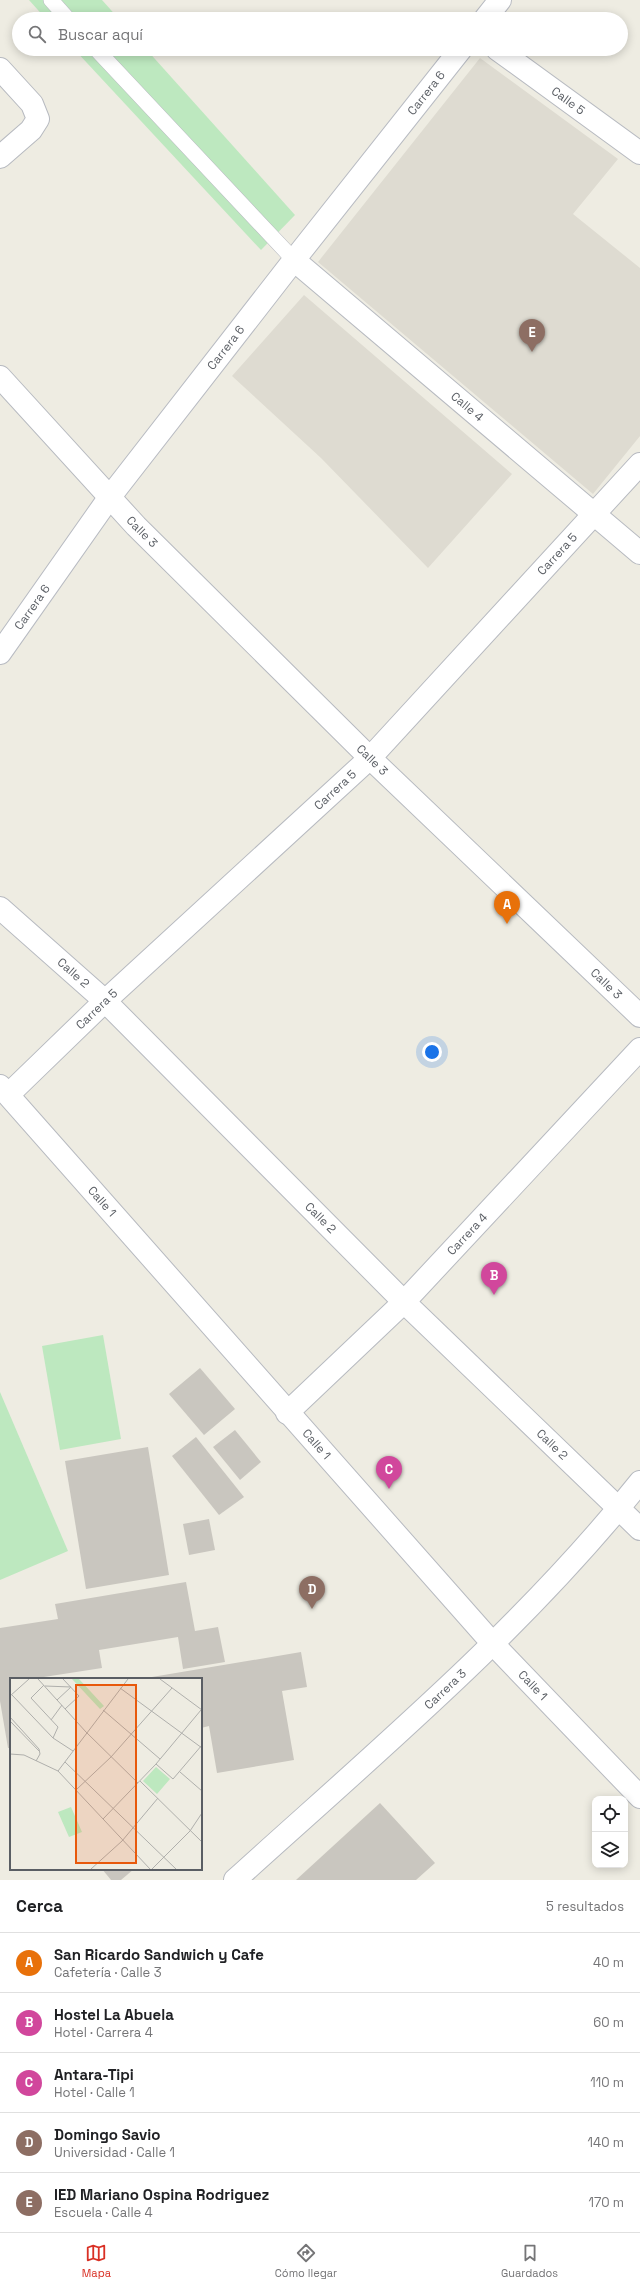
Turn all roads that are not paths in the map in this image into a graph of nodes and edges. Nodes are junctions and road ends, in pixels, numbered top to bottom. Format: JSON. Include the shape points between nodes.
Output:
{"nodes":[{"id":1,"x":50,"y":0,"type":"edge"},
{"id":2,"x":500,"y":0,"type":"edge"},
{"id":3,"x":61,"y":12,"type":"edge"},
{"id":4,"x":491,"y":12,"type":"edge"},
{"id":5,"x":103,"y":56,"type":"edge"},
{"id":6,"x":455,"y":56,"type":"edge"},
{"id":7,"x":506,"y":56,"type":"edge"},
{"id":8,"x":0,"y":69,"type":"edge"},
{"id":9,"x":640,"y":153,"type":"edge"},
{"id":10,"x":0,"y":157,"type":"edge"},
{"id":11,"x":294,"y":260,"type":"junction"},
{"id":12,"x":0,"y":377,"type":"edge"},
{"id":13,"x":640,"y":464,"type":"edge"},
{"id":14,"x":109,"y":498,"type":"junction"},
{"id":15,"x":595,"y":513,"type":"junction"},
{"id":16,"x":640,"y":553,"type":"edge"},
{"id":17,"x":0,"y":653,"type":"edge"},
{"id":18,"x":370,"y":758,"type":"junction"},
{"id":19,"x":0,"y":908,"type":"edge"},
{"id":20,"x":105,"y":1002,"type":"junction"},
{"id":21,"x":640,"y":1016,"type":"edge"},
{"id":22,"x":640,"y":1049,"type":"edge"},
{"id":23,"x":5,"y":1090,"type":"edge"},
{"id":24,"x":404,"y":1302,"type":"junction"},
{"id":25,"x":287,"y":1413,"type":"junction"},
{"id":26,"x":640,"y":1482,"type":"edge"},
{"id":27,"x":619,"y":1508,"type":"junction"},
{"id":28,"x":640,"y":1529,"type":"edge"},
{"id":29,"x":494,"y":1644,"type":"junction"},
{"id":30,"x":640,"y":1797,"type":"edge"},
{"id":31,"x":235,"y":1880,"type":"edge"}],
"edges":[{"from":1,"to":3,"type":"lane"},
{"from":2,"to":4,"type":"street"},
{"from":5,"to":11,"type":"lane"},
{"from":6,"to":11,"type":"street","name":"Carrera 6"},
{"from":7,"to":9,"type":"street","name":"Calle 5"},
{"from":8,"to":10,"type":"street","via":[[32,104],[38,119],[31,130]]},
{"from":11,"to":14,"type":"street","name":"Carrera 6"},
{"from":11,"to":15,"type":"street","name":"Calle 4"},
{"from":12,"to":14,"type":"street","name":"Calle 3"},
{"from":13,"to":15,"type":"street","name":"Carrera 5"},
{"from":14,"to":17,"type":"street","name":"Carrera 6"},
{"from":14,"to":18,"type":"street","name":"Calle 3"},
{"from":15,"to":16,"type":"street","name":"Calle 4"},
{"from":15,"to":18,"type":"street","name":"Carrera 5"},
{"from":18,"to":20,"type":"street","name":"Carrera 5"},
{"from":18,"to":21,"type":"street","name":"Calle 3"},
{"from":19,"to":20,"type":"street","name":"Calle 2"},
{"from":20,"to":23,"type":"street","name":"Carrera 5"},
{"from":20,"to":24,"type":"street","name":"Calle 2"},
{"from":22,"to":24,"type":"street","name":"Carrera 4"},
{"from":23,"to":25,"type":"street","name":"Calle 1"},
{"from":24,"to":25,"type":"street","name":"Carrera 4"},
{"from":24,"to":27,"type":"street","name":"Calle 2"},
{"from":25,"to":29,"type":"street","name":"Calle 1"},
{"from":26,"to":27,"type":"street","name":"Carrera 3"},
{"from":27,"to":28,"type":"street","name":"Calle 2"},
{"from":27,"to":29,"type":"street","name":"Carrera 3"},
{"from":29,"to":30,"type":"street","name":"Calle 1"},
{"from":29,"to":31,"type":"street","name":"Carrera 3"}]}
